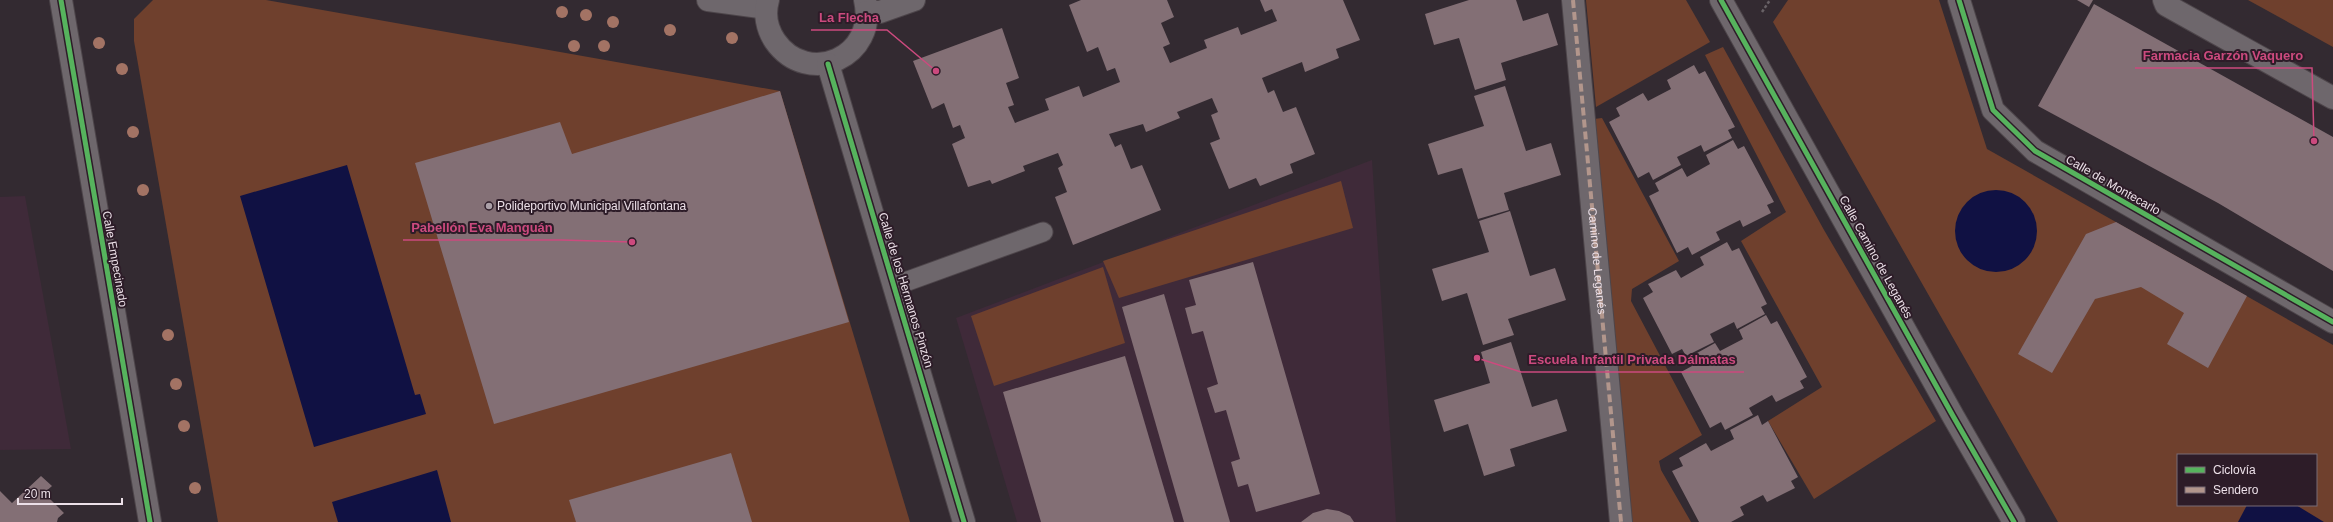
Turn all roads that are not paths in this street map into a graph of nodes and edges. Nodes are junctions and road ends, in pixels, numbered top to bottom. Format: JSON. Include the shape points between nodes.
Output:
{"nodes":[{"id":1,"x":61,"y":0,"type":"edge"},
{"id":2,"x":708,"y":0,"type":"edge"},
{"id":3,"x":914,"y":0,"type":"edge"},
{"id":4,"x":1573,"y":0,"type":"edge"},
{"id":5,"x":1721,"y":0,"type":"edge"},
{"id":6,"x":1959,"y":0,"type":"edge"},
{"id":7,"x":2164,"y":0,"type":"edge"},
{"id":8,"x":767,"y":4,"type":"edge"},
{"id":9,"x":866,"y":6,"type":"edge"},
{"id":10,"x":828,"y":64,"type":"junction"},
{"id":11,"x":2333,"y":98,"type":"edge"},
{"id":12,"x":1043,"y":232,"type":"dead end"},
{"id":13,"x":894,"y":286,"type":"junction"},
{"id":14,"x":2333,"y":322,"type":"edge"},
{"id":15,"x":150,"y":522,"type":"edge"},
{"id":16,"x":964,"y":522,"type":"edge"},
{"id":17,"x":1621,"y":522,"type":"edge"},
{"id":18,"x":2014,"y":522,"type":"edge"}],
"edges":[{"from":1,"to":15,"type":"street","name":"Calle Empecinado"},
{"from":2,"to":8,"type":"street"},
{"from":3,"to":9,"type":"street","via":[[880,12]]},
{"from":4,"to":17,"type":"street","name":"Camino de Leganés"},
{"from":5,"to":18,"type":"street","name":"Calle Camino de Leganés"},
{"from":6,"to":14,"type":"street","name":"Calle de Montecarlo","via":[[1993,110],[2034,151]]},
{"from":7,"to":11,"type":"street","via":[[2166,5]]},
{"from":8,"to":10,"type":"street","via":[[769,32],[782,52],[804,63]]},
{"from":9,"to":10,"type":"street","via":[[865,29],[857,45],[844,56]]},
{"from":10,"to":13,"type":"street","name":"Calle de los Hermanos Pinzón"},
{"from":12,"to":13,"type":"lane"},
{"from":13,"to":16,"type":"street","name":"Calle de los Hermanos Pinzón"}]}
